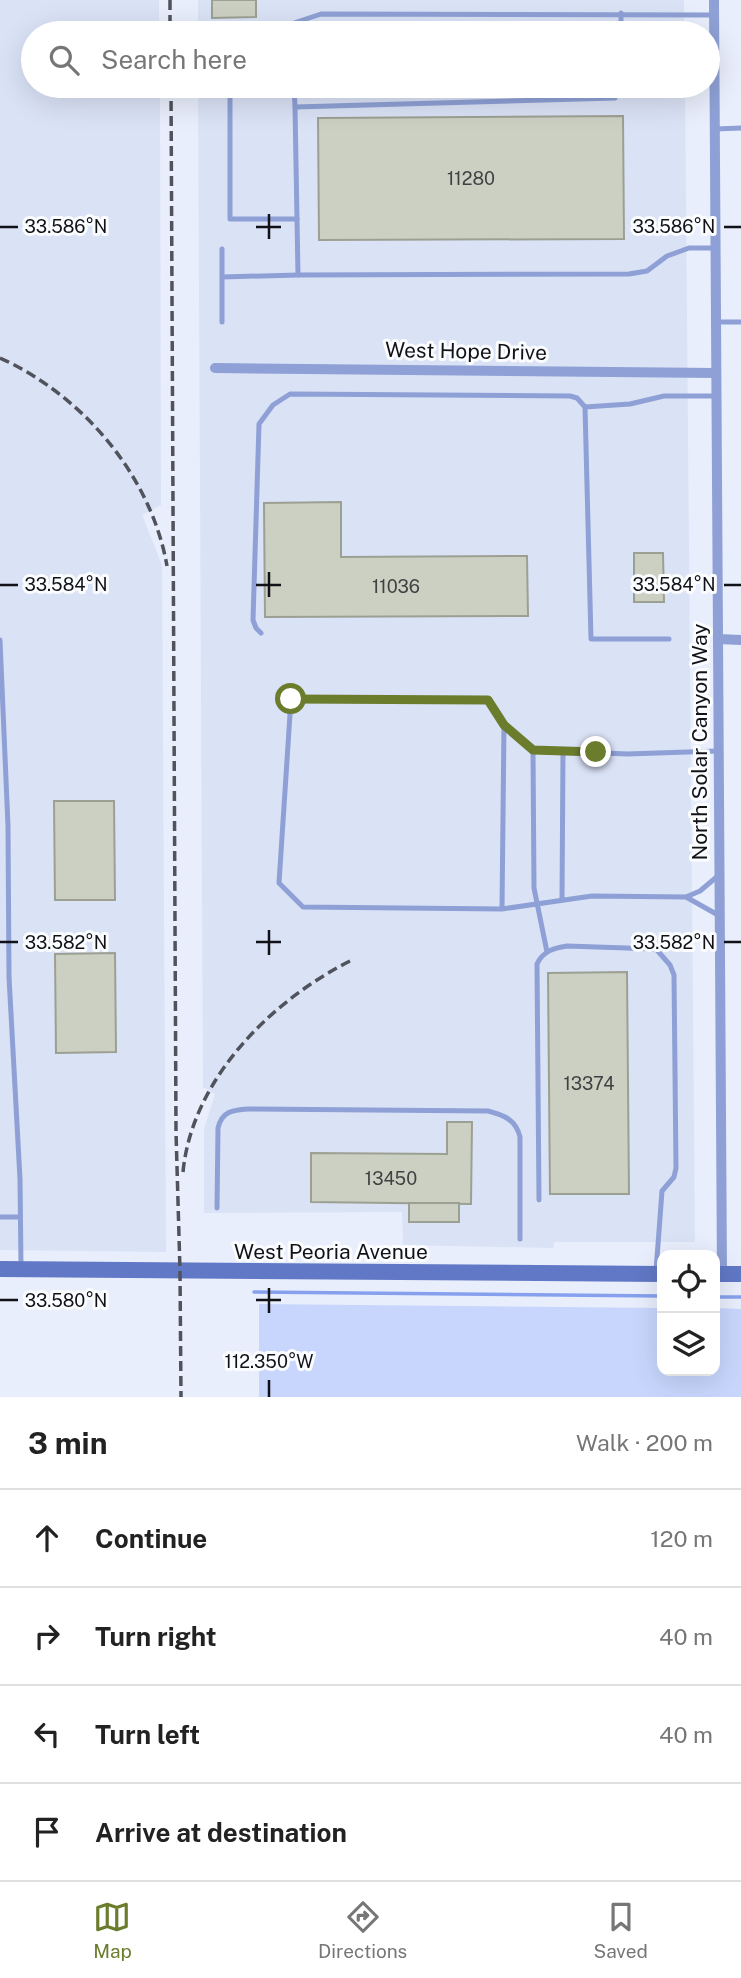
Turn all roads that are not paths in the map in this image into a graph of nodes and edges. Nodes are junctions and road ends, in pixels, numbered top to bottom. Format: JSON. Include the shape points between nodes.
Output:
{"nodes":[{"id":1,"x":714,"y":0,"type":"edge"},
{"id":2,"x":621,"y":13,"type":"junction"},
{"id":3,"x":714,"y":15,"type":"junction"},
{"id":4,"x":300,"y":21,"type":"edge"},
{"id":5,"x":621,"y":21,"type":"edge"},
{"id":6,"x":714,"y":21,"type":"edge"},
{"id":7,"x":230,"y":98,"type":"edge"},
{"id":8,"x":295,"y":98,"type":"edge"},
{"id":9,"x":615,"y":98,"type":"edge"},
{"id":10,"x":715,"y":98,"type":"edge"},
{"id":11,"x":295,"y":107,"type":"junction"},
{"id":12,"x":741,"y":128,"type":"edge"},
{"id":13,"x":715,"y":129,"type":"junction"},
{"id":14,"x":297,"y":219,"type":"junction"},
{"id":15,"x":715,"y":248,"type":"junction"},
{"id":16,"x":222,"y":249,"type":"dead end"},
{"id":17,"x":298,"y":275,"type":"junction"},
{"id":18,"x":222,"y":277,"type":"junction"},
{"id":19,"x":222,"y":322,"type":"dead end"},
{"id":20,"x":716,"y":322,"type":"junction"},
{"id":21,"x":741,"y":322,"type":"edge"},
{"id":22,"x":215,"y":368,"type":"dead end"},
{"id":23,"x":716,"y":373,"type":"junction"},
{"id":24,"x":716,"y":396,"type":"junction"},
{"id":25,"x":585,"y":407,"type":"junction"},
{"id":26,"x":261,"y":633,"type":"dead end"},
{"id":27,"x":669,"y":639,"type":"dead end"},
{"id":28,"x":718,"y":639,"type":"junction"},
{"id":29,"x":0,"y":640,"type":"edge"},
{"id":30,"x":741,"y":640,"type":"edge"},
{"id":31,"x":504,"y":725,"type":"junction"},
{"id":32,"x":533,"y":750,"type":"junction"},
{"id":33,"x":563,"y":750,"type":"junction"},
{"id":34,"x":718,"y":751,"type":"junction"},
{"id":35,"x":719,"y":875,"type":"junction"},
{"id":36,"x":0,"y":890,"type":"edge"},
{"id":37,"x":9,"y":890,"type":"junction"},
{"id":38,"x":686,"y":897,"type":"junction"},
{"id":39,"x":562,"y":900,"type":"junction"},
{"id":40,"x":537,"y":902,"type":"junction"},
{"id":41,"x":502,"y":909,"type":"junction"},
{"id":42,"x":720,"y":917,"type":"junction"},
{"id":43,"x":547,"y":952,"type":"junction"},
{"id":44,"x":538,"y":1199,"type":"dead end"},
{"id":45,"x":217,"y":1208,"type":"dead end"},
{"id":46,"x":0,"y":1217,"type":"edge"},
{"id":47,"x":20,"y":1217,"type":"junction"},
{"id":48,"x":520,"y":1239,"type":"dead end"},
{"id":49,"x":660,"y":1250,"type":"edge"},
{"id":50,"x":718,"y":1250,"type":"edge"},
{"id":51,"x":0,"y":1269,"type":"edge"},
{"id":52,"x":21,"y":1269,"type":"junction"},
{"id":53,"x":657,"y":1274,"type":"edge"},
{"id":54,"x":720,"y":1274,"type":"edge"},
{"id":55,"x":741,"y":1275,"type":"edge"}],
"edges":[{"from":1,"to":3,"type":"street","name":"North Solar Canyon Way"},
{"from":2,"to":3,"type":"lane"},
{"from":2,"to":4,"type":"lane","via":[[321,14]]},
{"from":2,"to":5,"type":"lane"},
{"from":3,"to":6,"type":"street","name":"North Solar Canyon Way"},
{"from":7,"to":14,"type":"lane","via":[[230,219]]},
{"from":8,"to":11,"type":"lane"},
{"from":9,"to":11,"type":"lane"},
{"from":10,"to":13,"type":"street","name":"North Solar Canyon Way"},
{"from":11,"to":14,"type":"lane"},
{"from":12,"to":13,"type":"lane"},
{"from":13,"to":15,"type":"street","name":"North Solar Canyon Way"},
{"from":14,"to":17,"type":"lane"},
{"from":15,"to":17,"type":"lane","via":[[689,248],[667,256],[647,271],[629,274]]},
{"from":15,"to":20,"type":"street","name":"North Solar Canyon Way"},
{"from":16,"to":18,"type":"lane"},
{"from":17,"to":18,"type":"lane"},
{"from":18,"to":19,"type":"lane"},
{"from":20,"to":21,"type":"lane"},
{"from":20,"to":23,"type":"street","name":"North Solar Canyon Way"},
{"from":22,"to":23,"type":"street","name":"West Hope Drive"},
{"from":23,"to":24,"type":"street","name":"North Solar Canyon Way"},
{"from":24,"to":25,"type":"lane","via":[[664,396]]},
{"from":24,"to":28,"type":"street","name":"North Solar Canyon Way"},
{"from":25,"to":26,"type":"lane","via":[[570,396],[290,394],[273,405],[259,424],[253,620]]},
{"from":25,"to":27,"type":"lane","via":[[591,639]]},
{"from":28,"to":30,"type":"street"},
{"from":28,"to":34,"type":"street","name":"North Solar Canyon Way"},
{"from":29,"to":37,"type":"lane"},
{"from":31,"to":32,"type":"lane"},
{"from":31,"to":41,"type":"lane"},
{"from":31,"to":41,"type":"lane","via":[[488,700],[291,699],[279,883],[303,907]]},
{"from":32,"to":33,"type":"lane"},
{"from":32,"to":40,"type":"lane"},
{"from":33,"to":34,"type":"lane","via":[[627,754]]},
{"from":33,"to":39,"type":"lane"},
{"from":34,"to":35,"type":"street","name":"North Solar Canyon Way"},
{"from":35,"to":38,"type":"lane"},
{"from":35,"to":42,"type":"street","name":"North Solar Canyon Way"},
{"from":36,"to":37,"type":"lane"},
{"from":37,"to":47,"type":"lane"},
{"from":38,"to":39,"type":"lane"},
{"from":38,"to":42,"type":"lane"},
{"from":39,"to":40,"type":"lane"},
{"from":40,"to":41,"type":"lane"},
{"from":40,"to":43,"type":"lane"},
{"from":42,"to":50,"type":"street","name":"North Solar Canyon Way"},
{"from":43,"to":44,"type":"lane","via":[[537,964]]},
{"from":43,"to":49,"type":"lane","via":[[567,946],[652,947],[663,954],[674,975],[676,1168],[662,1191]]},
{"from":45,"to":48,"type":"lane","via":[[218,1128],[226,1113],[248,1109],[472,1111],[501,1114],[517,1127]]},
{"from":46,"to":47,"type":"lane"},
{"from":47,"to":52,"type":"lane"},
{"from":51,"to":52,"type":"main road","name":"West Peoria Avenue"},
{"from":52,"to":53,"type":"main road","name":"West Peoria Avenue"},
{"from":54,"to":55,"type":"main road"}]}
